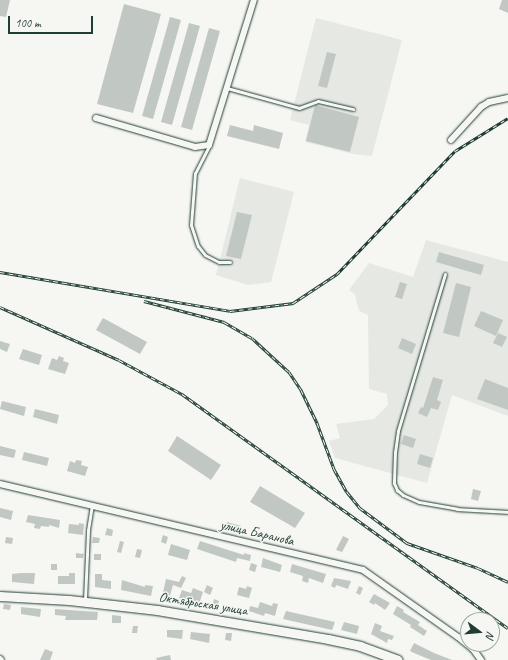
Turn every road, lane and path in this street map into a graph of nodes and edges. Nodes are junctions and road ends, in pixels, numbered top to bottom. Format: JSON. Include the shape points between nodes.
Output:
{"nodes":[{"id":1,"x":254,"y":0,"type":"edge"},
{"id":2,"x":228,"y":88,"type":"junction"},
{"id":3,"x":508,"y":98,"type":"edge"},
{"id":4,"x":353,"y":109,"type":"dead end"},
{"id":5,"x":96,"y":118,"type":"dead end"},
{"id":6,"x":451,"y":140,"type":"dead end"},
{"id":7,"x":209,"y":145,"type":"junction"},
{"id":8,"x":230,"y":262,"type":"dead end"},
{"id":9,"x":445,"y":274,"type":"dead end"},
{"id":10,"x":0,"y":484,"type":"edge"},
{"id":11,"x":92,"y":506,"type":"junction"},
{"id":12,"x":508,"y":512,"type":"edge"},
{"id":13,"x":0,"y":596,"type":"edge"},
{"id":14,"x":85,"y":602,"type":"junction"},
{"id":15,"x":398,"y":660,"type":"edge"},
{"id":16,"x":481,"y":660,"type":"edge"}],
"edges":[{"from":1,"to":2,"type":"street"},
{"from":2,"to":4,"type":"lane","via":[[299,108],[318,101]]},
{"from":2,"to":7,"type":"street"},
{"from":3,"to":6,"type":"street","via":[[489,102],[481,107]]},
{"from":5,"to":7,"type":"street","via":[[195,147]]},
{"from":7,"to":8,"type":"lane","via":[[195,173],[191,225],[198,246],[205,255],[219,262]]},
{"from":9,"to":12,"type":"lane","via":[[398,431],[394,483],[403,495],[418,502],[457,509]]},
{"from":10,"to":11,"type":"street","name":"улица Баранова"},
{"from":11,"to":14,"type":"lane","via":[[88,530]]},
{"from":11,"to":16,"type":"street","name":"улица Баранова","via":[[363,570],[458,637],[473,649]]},
{"from":13,"to":14,"type":"street","name":"Октябрьская улица"},
{"from":14,"to":15,"type":"street","name":"Октябрьская улица","via":[[157,610],[328,639],[360,646]]}]}
